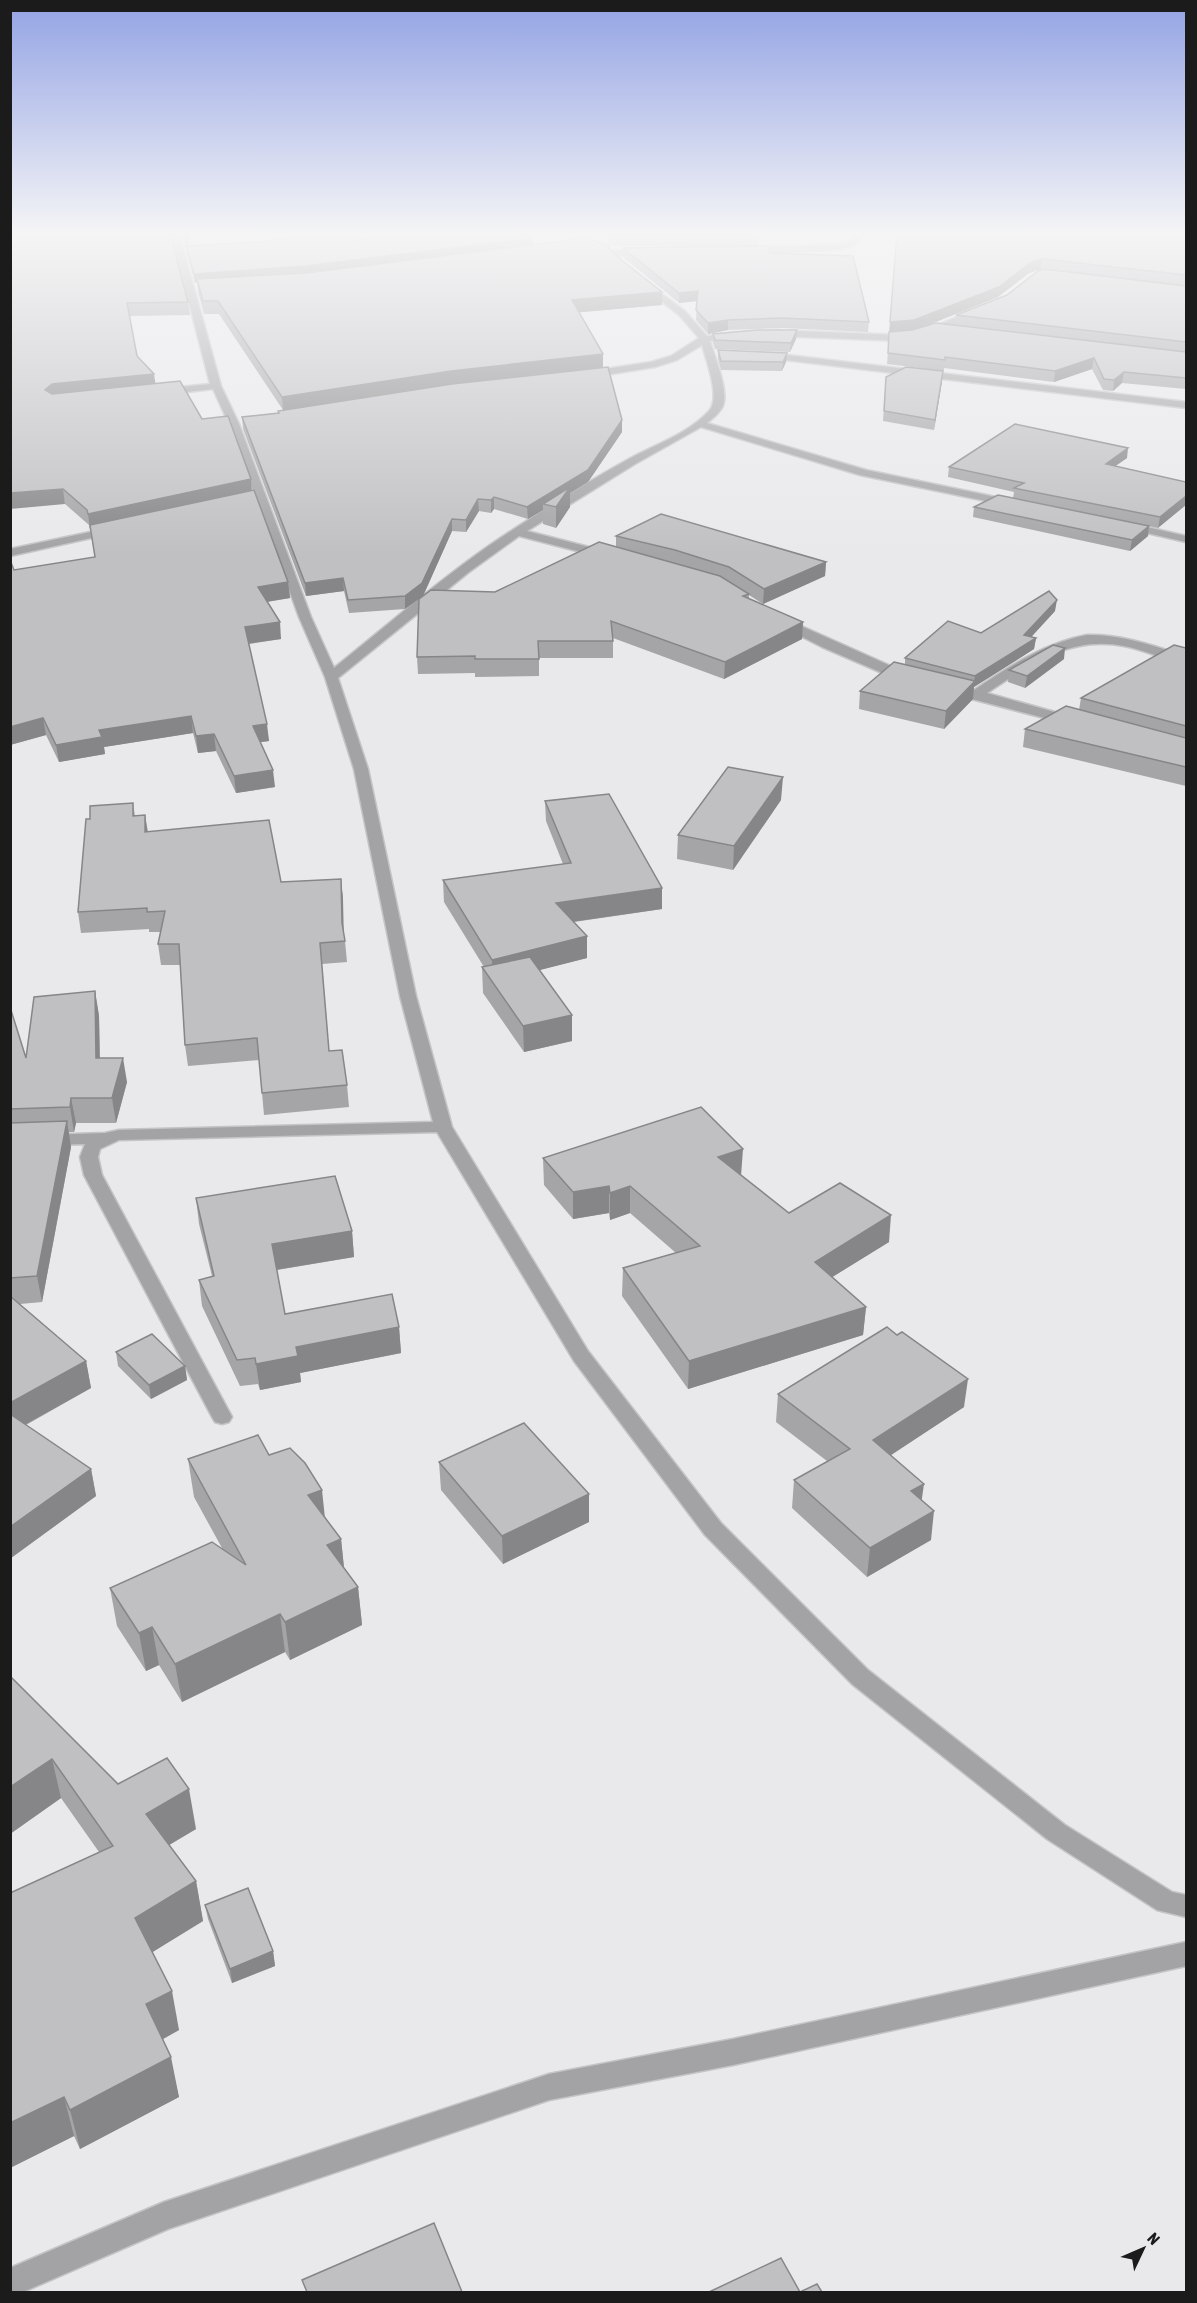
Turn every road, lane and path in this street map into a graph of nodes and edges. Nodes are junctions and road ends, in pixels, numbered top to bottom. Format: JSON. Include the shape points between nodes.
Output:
{"nodes":[{"id":1,"x":206,"y":340,"type":"edge"},
{"id":2,"x":703,"y":340,"type":"edge"},
{"id":3,"x":706,"y":340,"type":"edge"},
{"id":4,"x":748,"y":354,"type":"edge"},
{"id":5,"x":573,"y":377,"type":"edge"},
{"id":6,"x":216,"y":386,"type":"junction"},
{"id":7,"x":145,"y":394,"type":"edge"},
{"id":8,"x":1186,"y":405,"type":"edge"},
{"id":9,"x":700,"y":424,"type":"junction"},
{"id":10,"x":1024,"y":506,"type":"edge"},
{"id":11,"x":1116,"y":524,"type":"edge"},
{"id":12,"x":124,"y":528,"type":"edge"},
{"id":13,"x":517,"y":532,"type":"junction"},
{"id":14,"x":1186,"y":539,"type":"edge"},
{"id":15,"x":10,"y":553,"type":"edge"},
{"id":16,"x":626,"y":559,"type":"edge"},
{"id":17,"x":771,"y":616,"type":"edge"},
{"id":18,"x":1186,"y":660,"type":"edge"},
{"id":19,"x":331,"y":677,"type":"junction"},
{"id":20,"x":916,"y":681,"type":"edge"},
{"id":21,"x":933,"y":686,"type":"edge"},
{"id":22,"x":976,"y":694,"type":"junction"},
{"id":23,"x":1079,"y":723,"type":"edge"},
{"id":24,"x":443,"y":1127,"type":"junction"},
{"id":25,"x":104,"y":1138,"type":"junction"},
{"id":26,"x":10,"y":1141,"type":"edge"},
{"id":27,"x":222,"y":1417,"type":"dead end"},
{"id":28,"x":1186,"y":1906,"type":"edge"},
{"id":29,"x":1186,"y":1954,"type":"edge"},
{"id":30,"x":10,"y":2283,"type":"edge"}],
"edges":[{"from":1,"to":6,"type":"street"},
{"from":2,"to":5,"type":"street","via":[[674,358]]},
{"from":3,"to":9,"type":"street","via":[[714,354],[719,403]]},
{"from":4,"to":8,"type":"street"},
{"from":6,"to":7,"type":"street"},
{"from":6,"to":19,"type":"street","via":[[239,423],[254,499]]},
{"from":9,"to":10,"type":"street","via":[[864,473]]},
{"from":9,"to":13,"type":"street"},
{"from":11,"to":14,"type":"street"},
{"from":12,"to":15,"type":"street"},
{"from":13,"to":16,"type":"street"},
{"from":13,"to":19,"type":"street"},
{"from":17,"to":20,"type":"street","via":[[826,644]]},
{"from":18,"to":22,"type":"street","via":[[1118,641],[1067,642]]},
{"from":19,"to":24,"type":"street","via":[[361,769],[408,996]]},
{"from":21,"to":22,"type":"street"},
{"from":22,"to":23,"type":"street"},
{"from":24,"to":25,"type":"street"},
{"from":24,"to":28,"type":"street","via":[[581,1356],[713,1530],[860,1677],[1056,1832],[1166,1902]]},
{"from":25,"to":26,"type":"street"},
{"from":25,"to":27,"type":"street","via":[[89,1151],[93,1175]]},
{"from":29,"to":30,"type":"street","via":[[733,2052],[549,2087],[164,2216]]}]}
